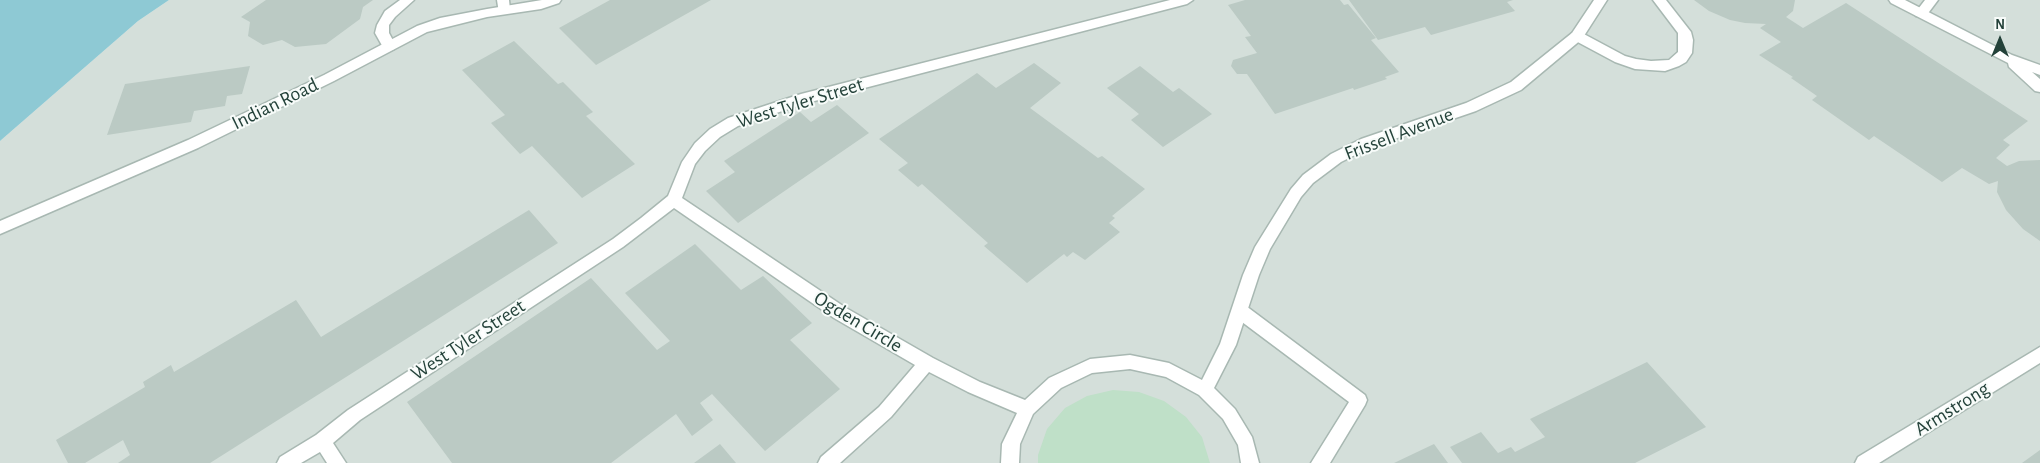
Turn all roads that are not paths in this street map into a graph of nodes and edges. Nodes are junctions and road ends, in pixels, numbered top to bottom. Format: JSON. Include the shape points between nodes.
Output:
{"nodes":[{"id":1,"x":408,"y":0,"type":"edge"},
{"id":2,"x":555,"y":0,"type":"edge"},
{"id":3,"x":1187,"y":0,"type":"edge"},
{"id":4,"x":1601,"y":0,"type":"edge"},
{"id":5,"x":1659,"y":0,"type":"edge"},
{"id":6,"x":1895,"y":0,"type":"edge"},
{"id":7,"x":1932,"y":0,"type":"edge"},
{"id":8,"x":504,"y":5,"type":"edge"},
{"id":9,"x":1921,"y":13,"type":"junction"},
{"id":10,"x":1577,"y":36,"type":"junction"},
{"id":11,"x":389,"y":46,"type":"junction"},
{"id":12,"x":2007,"y":58,"type":"junction"},
{"id":13,"x":2040,"y":70,"type":"edge"},
{"id":14,"x":2040,"y":87,"type":"edge"},
{"id":15,"x":674,"y":200,"type":"junction"},
{"id":16,"x":0,"y":228,"type":"edge"},
{"id":17,"x":1240,"y":311,"type":"junction"},
{"id":18,"x":2040,"y":354,"type":"edge"},
{"id":19,"x":927,"y":363,"type":"junction"},
{"id":20,"x":1205,"y":390,"type":"junction"},
{"id":21,"x":1027,"y":409,"type":"junction"},
{"id":22,"x":322,"y":441,"type":"junction"},
{"id":23,"x":1876,"y":460,"type":"edge"},
{"id":24,"x":286,"y":463,"type":"edge"},
{"id":25,"x":337,"y":463,"type":"edge"},
{"id":26,"x":827,"y":463,"type":"edge"},
{"id":27,"x":1010,"y":463,"type":"edge"},
{"id":28,"x":1250,"y":463,"type":"edge"},
{"id":29,"x":1320,"y":463,"type":"edge"}],
"edges":[{"from":1,"to":11,"type":"street","via":[[382,25],[382,33]]},
{"from":2,"to":8,"type":"street","name":"Indian Road","via":[[541,4]]},
{"from":3,"to":15,"type":"street","name":"West Tyler Street","via":[[801,99],[733,122],[715,133],[688,162]]},
{"from":4,"to":10,"type":"street","name":"Frissell Avenue"},
{"from":5,"to":10,"type":"street","via":[[1684,32],[1686,40],[1681,59],[1666,66],[1635,64],[1620,59]]},
{"from":6,"to":9,"type":"street"},
{"from":7,"to":9,"type":"street"},
{"from":8,"to":11,"type":"street","name":"Indian Road","via":[[422,29]]},
{"from":9,"to":12,"type":"street"},
{"from":10,"to":17,"type":"street","name":"Frissell Avenue","via":[[1509,90],[1471,107],[1366,143],[1316,171],[1296,193],[1268,238],[1250,275]]},
{"from":11,"to":16,"type":"street","name":"Indian Road","via":[[193,144]]},
{"from":12,"to":13,"type":"street"},
{"from":12,"to":14,"type":"street"},
{"from":15,"to":19,"type":"street","name":"Ogden Circle","via":[[840,313]]},
{"from":15,"to":22,"type":"street","name":"West Tyler Street","via":[[618,243],[354,415]]},
{"from":17,"to":20,"type":"street","name":"Frissell Avenue","via":[[1228,345]]},
{"from":17,"to":29,"type":"street","via":[[1359,400]]},
{"from":18,"to":23,"type":"street","name":"Armstrong"},
{"from":19,"to":21,"type":"street"},
{"from":19,"to":26,"type":"street","name":"Ogden Circle","via":[[885,412]]},
{"from":20,"to":21,"type":"street","via":[[1169,370],[1130,362],[1090,366],[1055,383]]},
{"from":20,"to":28,"type":"street","via":[[1229,414],[1246,443]]},
{"from":21,"to":27,"type":"street","via":[[1011,444]]},
{"from":22,"to":24,"type":"street","name":"West Tyler Street"},
{"from":22,"to":25,"type":"street"}]}
